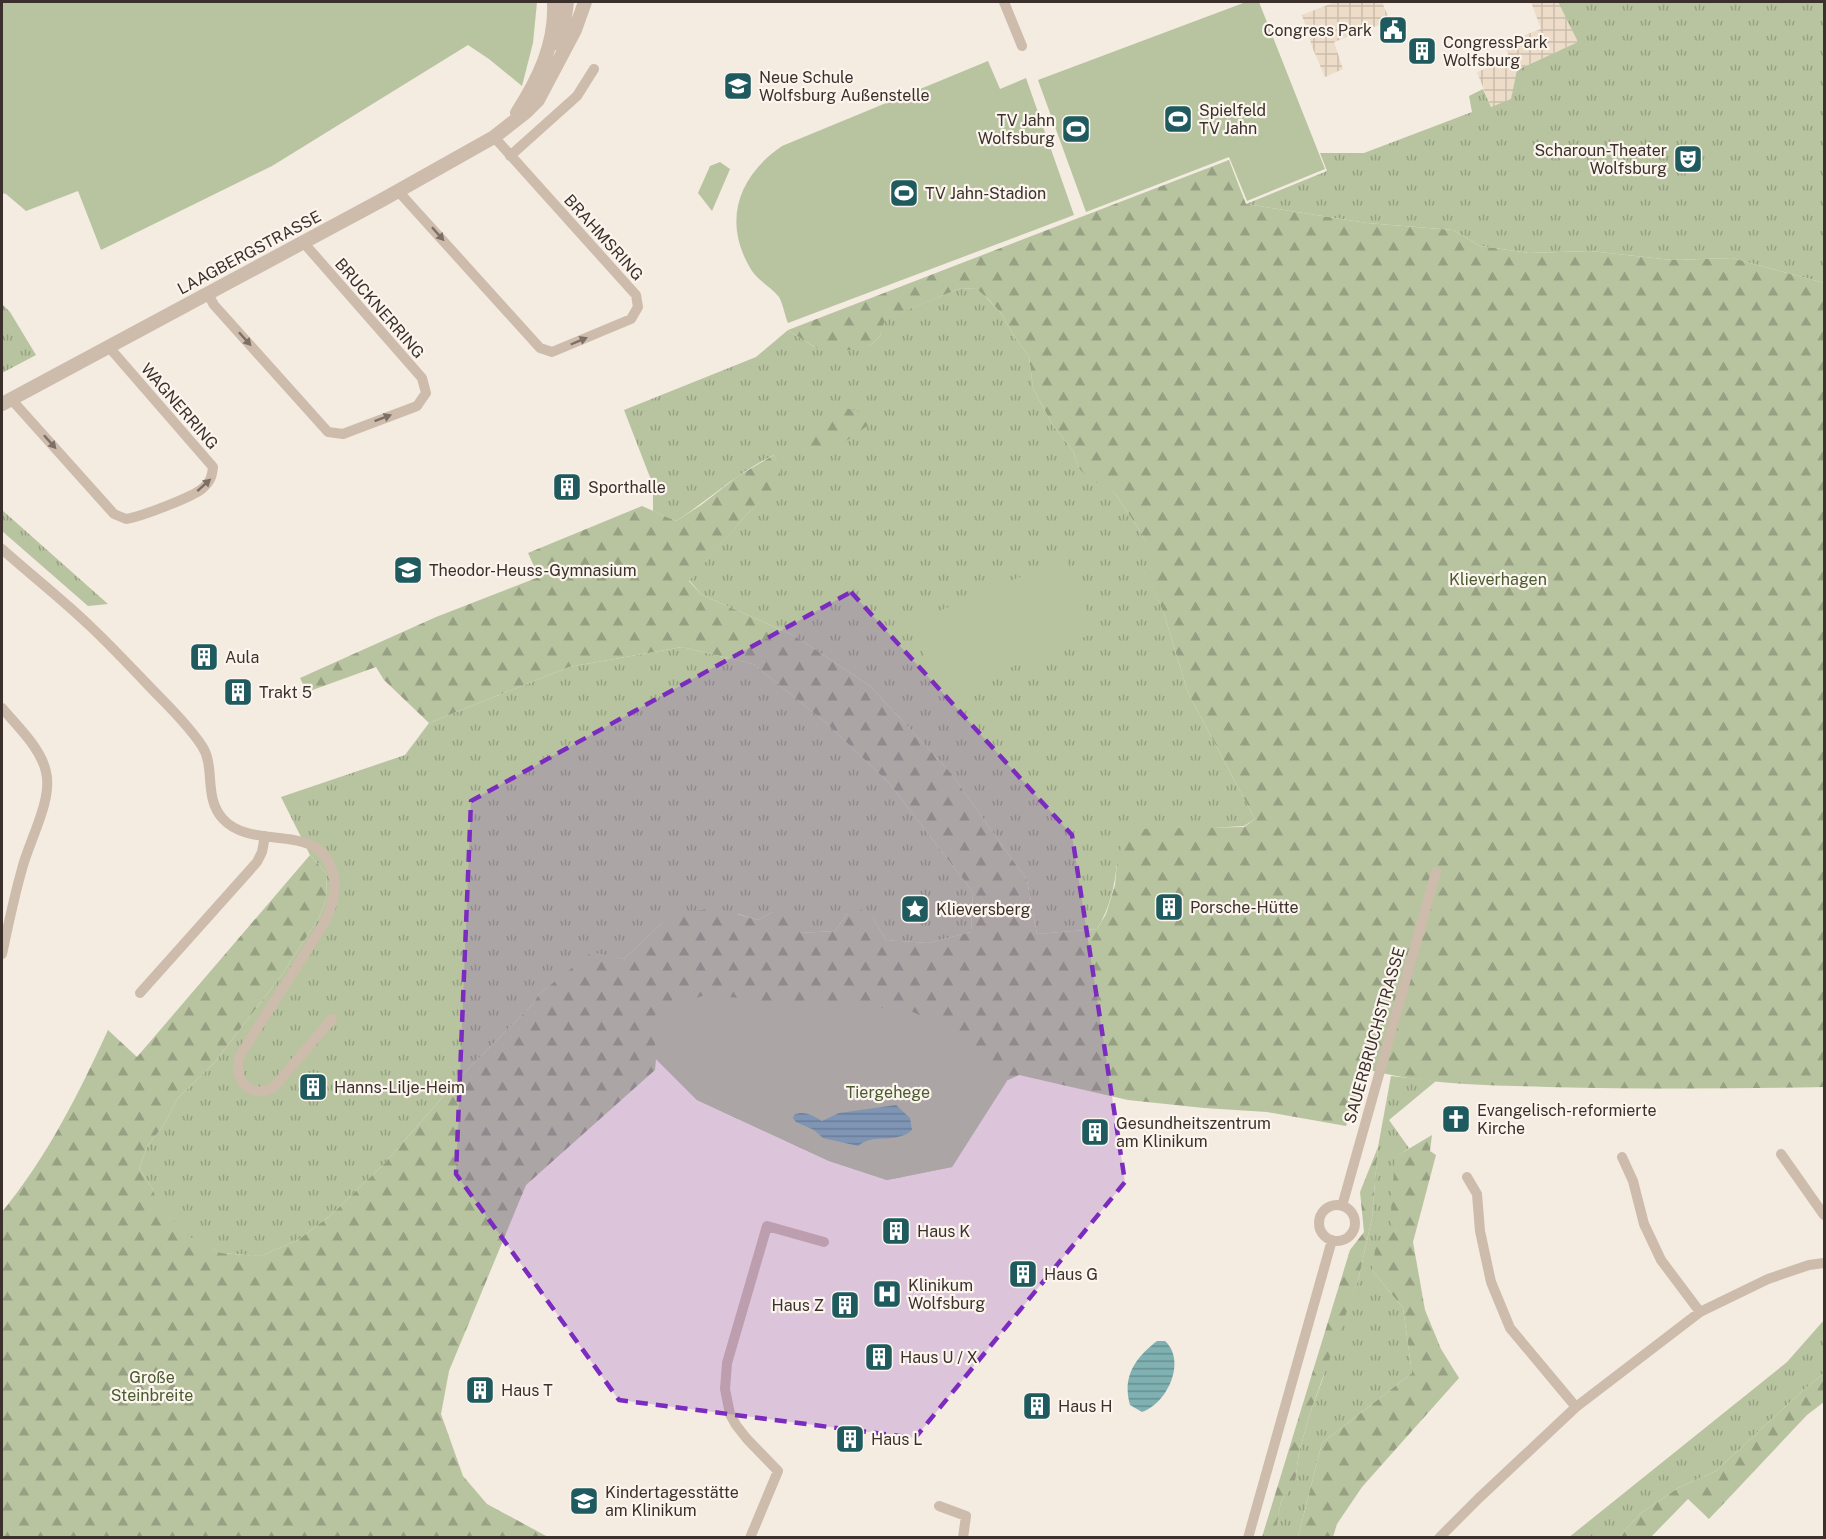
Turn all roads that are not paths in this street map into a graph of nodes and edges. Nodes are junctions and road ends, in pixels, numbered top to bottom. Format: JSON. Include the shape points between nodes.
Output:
{"nodes":[{"id":1,"x":554,"y":2,"type":"edge"},
{"id":2,"x":567,"y":2,"type":"edge"},
{"id":3,"x":585,"y":2,"type":"edge"},
{"id":4,"x":1004,"y":2,"type":"edge"},
{"id":5,"x":1022,"y":46,"type":"dead end"},
{"id":6,"x":556,"y":65,"type":"junction"},
{"id":7,"x":594,"y":69,"type":"dead end"},
{"id":8,"x":510,"y":125,"type":"junction"},
{"id":9,"x":494,"y":137,"type":"junction"},
{"id":10,"x":510,"y":156,"type":"junction"},
{"id":11,"x":398,"y":191,"type":"junction"},
{"id":12,"x":303,"y":242,"type":"junction"},
{"id":13,"x":208,"y":294,"type":"junction"},
{"id":14,"x":108,"y":346,"type":"junction"},
{"id":15,"x":6,"y":402,"type":"edge"},
{"id":16,"x":2,"y":549,"type":"edge"},
{"id":17,"x":2,"y":708,"type":"edge"},
{"id":18,"x":265,"y":836,"type":"junction"},
{"id":19,"x":1436,"y":872,"type":"dead end"},
{"id":20,"x":2,"y":954,"type":"edge"},
{"id":21,"x":140,"y":993,"type":"dead end"},
{"id":22,"x":332,"y":1019,"type":"dead end"},
{"id":23,"x":1781,"y":1154,"type":"dead end"},
{"id":24,"x":1622,"y":1157,"type":"dead end"},
{"id":25,"x":1467,"y":1177,"type":"dead end"},
{"id":26,"x":1342,"y":1206,"type":"junction"},
{"id":27,"x":1824,"y":1215,"type":"edge"},
{"id":28,"x":1332,"y":1240,"type":"junction"},
{"id":29,"x":824,"y":1242,"type":"dead end"},
{"id":30,"x":1824,"y":1263,"type":"edge"},
{"id":31,"x":1700,"y":1312,"type":"junction"},
{"id":32,"x":1576,"y":1407,"type":"junction"},
{"id":33,"x":939,"y":1506,"type":"dead end"},
{"id":34,"x":750,"y":1538,"type":"edge"},
{"id":35,"x":963,"y":1538,"type":"edge"},
{"id":36,"x":1248,"y":1538,"type":"edge"},
{"id":37,"x":1439,"y":1538,"type":"edge"}],
"edges":[{"from":1,"to":8,"type":"street","name":"LAAGBERGSTRASSE","via":[[547,55]]},
{"from":2,"to":6,"type":"street","name":"LAAGBERGSTRASSE"},
{"from":3,"to":6,"type":"street","name":"LAAGBERGSTRASSE"},
{"from":4,"to":5,"type":"street"},
{"from":6,"to":8,"type":"street","name":"LAAGBERGSTRASSE","via":[[538,100]]},
{"from":7,"to":10,"type":"street","via":[[577,96]]},
{"from":8,"to":9,"type":"street","name":"LAAGBERGSTRASSE"},
{"from":9,"to":10,"type":"street","name":"BRAHMSRING"},
{"from":9,"to":11,"type":"street","name":"LAAGBERGSTRASSE"},
{"from":11,"to":10,"type":"street","name":"BRAHMSRING","one_way":true,"via":[[540,348],[552,352],[631,319],[638,307],[636,295]]},
{"from":11,"to":12,"type":"street","name":"LAAGBERGSTRASSE"},
{"from":12,"to":13,"type":"street","name":"LAAGBERGSTRASSE"},
{"from":13,"to":12,"type":"street","name":"BRUCKNERRING","one_way":true,"via":[[328,432],[343,434],[417,406],[426,393],[422,378]]},
{"from":13,"to":14,"type":"street","name":"LAAGBERGSTRASSE"},
{"from":14,"to":15,"type":"street","name":"LAAGBERGSTRASSE"},
{"from":15,"to":14,"type":"street","name":"WAGNERRING","one_way":true,"via":[[114,514],[134,518],[201,490],[212,479],[213,467]]},
{"from":16,"to":18,"type":"street","via":[[88,625],[183,721],[204,748],[211,795],[221,817],[241,832]]},
{"from":17,"to":20,"type":"street","via":[[41,758],[48,785],[22,867]]},
{"from":18,"to":21,"type":"street","via":[[256,862]]},
{"from":18,"to":22,"type":"street","via":[[313,845],[331,867],[335,892],[326,918],[240,1056],[237,1073],[242,1082],[248,1089],[260,1091],[274,1087]]},
{"from":19,"to":26,"type":"street","name":"SAUERBRUCHSTRASSE"},
{"from":23,"to":27,"type":"street"},
{"from":24,"to":31,"type":"street","via":[[1644,1224],[1661,1260]]},
{"from":25,"to":32,"type":"street","via":[[1477,1194],[1491,1282],[1510,1329]]},
{"from":26,"to":28,"type":"street","via":[[1353,1214],[1354,1228],[1345,1238]]},
{"from":26,"to":28,"type":"street","via":[[1329,1207],[1320,1217],[1321,1231]]},
{"from":28,"to":36,"type":"street"},
{"from":29,"to":34,"type":"street","via":[[767,1226],[727,1364],[725,1389],[730,1414],[747,1439],[778,1471]]},
{"from":30,"to":31,"type":"street","via":[[1768,1279]]},
{"from":31,"to":32,"type":"street"},
{"from":32,"to":37,"type":"street"},
{"from":33,"to":35,"type":"street","via":[[966,1516]]}]}
